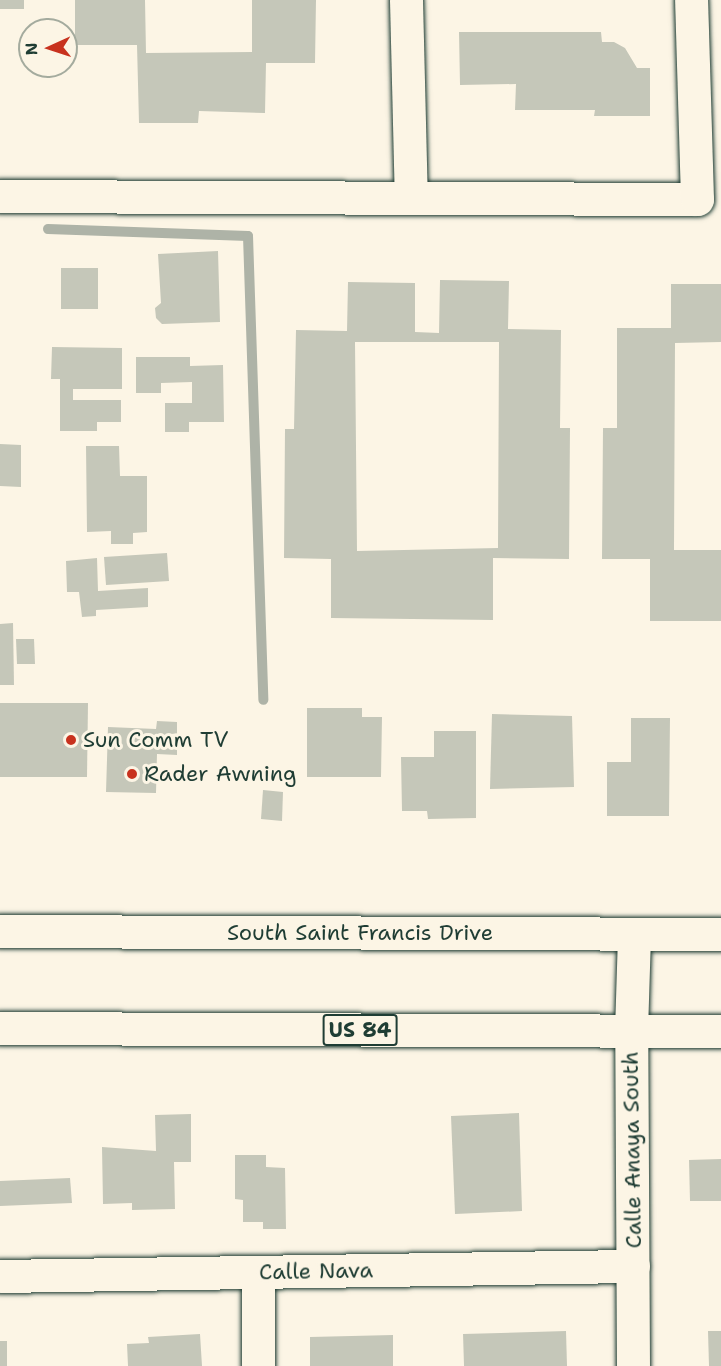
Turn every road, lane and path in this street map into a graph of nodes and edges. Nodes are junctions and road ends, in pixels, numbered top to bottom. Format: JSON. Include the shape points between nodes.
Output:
{"nodes":[{"id":1,"x":406,"y":0,"type":"edge"},
{"id":2,"x":691,"y":0,"type":"edge"},
{"id":3,"x":0,"y":196,"type":"edge"},
{"id":4,"x":411,"y":198,"type":"junction"},
{"id":5,"x":0,"y":931,"type":"edge"},
{"id":6,"x":634,"y":934,"type":"junction"},
{"id":7,"x":721,"y":934,"type":"edge"},
{"id":8,"x":0,"y":1028,"type":"edge"},
{"id":9,"x":631,"y":1031,"type":"junction"},
{"id":10,"x":721,"y":1031,"type":"edge"},
{"id":11,"x":633,"y":1266,"type":"junction"},
{"id":12,"x":258,"y":1272,"type":"junction"},
{"id":13,"x":0,"y":1276,"type":"edge"},
{"id":14,"x":258,"y":1366,"type":"edge"},
{"id":15,"x":633,"y":1366,"type":"edge"}],
"edges":[{"from":1,"to":4,"type":"main road"},
{"from":2,"to":4,"type":"main road","via":[[697,199]]},
{"from":3,"to":4,"type":"main road"},
{"from":5,"to":6,"type":"main road","name":"South Saint Francis Drive"},
{"from":6,"to":7,"type":"main road","name":"South Saint Francis Drive"},
{"from":6,"to":9,"type":"main road","name":"Calle Anaya South"},
{"from":8,"to":9,"type":"main road","number":"US 84"},
{"from":9,"to":10,"type":"main road","number":"US 84"},
{"from":9,"to":11,"type":"main road","name":"Calle Anaya South"},
{"from":11,"to":12,"type":"main road","name":"Calle Nava"},
{"from":11,"to":15,"type":"main road","name":"Calle Anaya South"},
{"from":12,"to":13,"type":"main road","name":"Calle Nava"},
{"from":12,"to":14,"type":"main road"}]}
